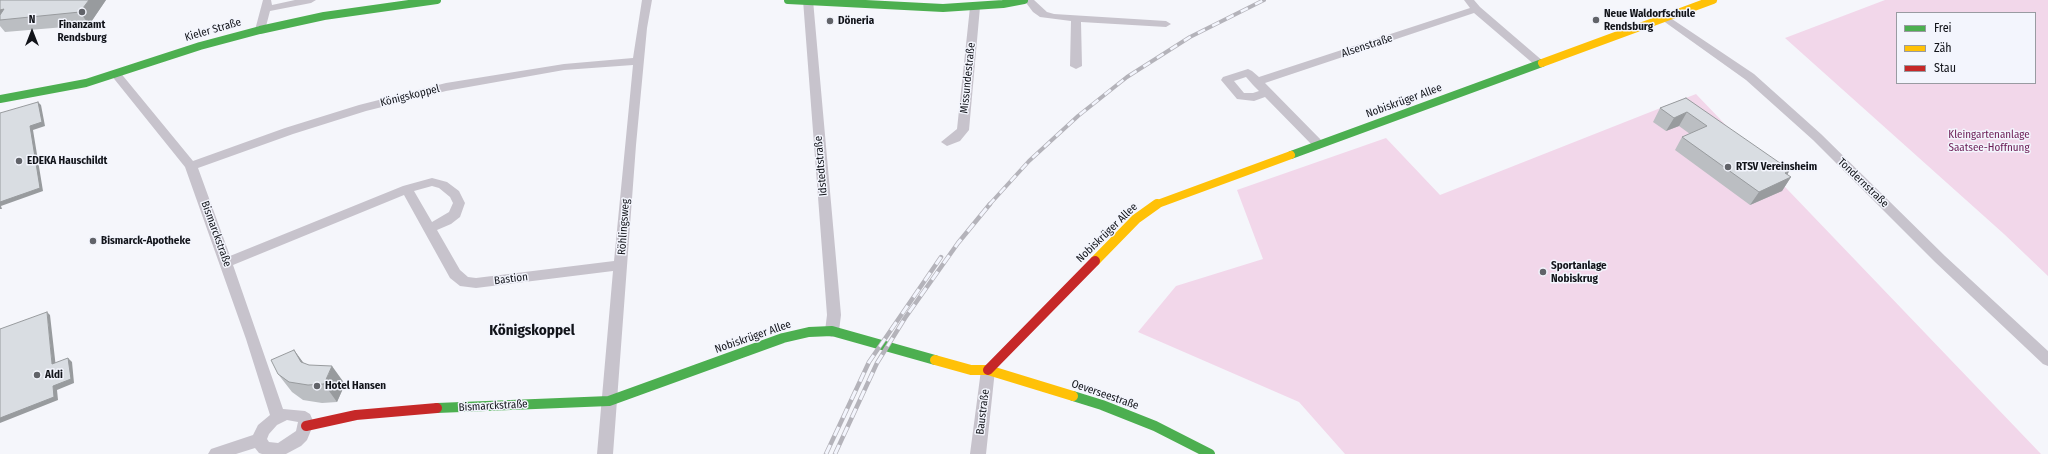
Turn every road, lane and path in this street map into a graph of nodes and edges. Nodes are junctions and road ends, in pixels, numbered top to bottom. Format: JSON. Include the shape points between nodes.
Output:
{"nodes":[{"id":1,"x":311,"y":0,"type":"edge"},
{"id":2,"x":437,"y":0,"type":"edge"},
{"id":3,"x":647,"y":0,"type":"edge"},
{"id":4,"x":788,"y":0,"type":"edge"},
{"id":5,"x":808,"y":0,"type":"edge"},
{"id":6,"x":1024,"y":0,"type":"edge"},
{"id":7,"x":1029,"y":0,"type":"edge"},
{"id":8,"x":1469,"y":0,"type":"edge"},
{"id":9,"x":1713,"y":0,"type":"edge"},
{"id":10,"x":267,"y":4,"type":"edge"},
{"id":11,"x":975,"y":7,"type":"junction"},
{"id":12,"x":1476,"y":9,"type":"junction"},
{"id":13,"x":1076,"y":18,"type":"junction"},
{"id":14,"x":1666,"y":18,"type":"junction"},
{"id":15,"x":1166,"y":24,"type":"dead end"},
{"id":16,"x":260,"y":30,"type":"junction"},
{"id":17,"x":638,"y":61,"type":"junction"},
{"id":18,"x":1540,"y":64,"type":"junction"},
{"id":19,"x":1076,"y":66,"type":"dead end"},
{"id":20,"x":115,"y":73,"type":"junction"},
{"id":21,"x":1257,"y":82,"type":"junction"},
{"id":22,"x":1266,"y":92,"type":"junction"},
{"id":23,"x":0,"y":98,"type":"edge"},
{"id":24,"x":947,"y":142,"type":"dead end"},
{"id":25,"x":1319,"y":144,"type":"junction"},
{"id":26,"x":191,"y":166,"type":"junction"},
{"id":27,"x":407,"y":189,"type":"junction"},
{"id":28,"x":429,"y":228,"type":"junction"},
{"id":29,"x":226,"y":263,"type":"junction"},
{"id":30,"x":621,"y":265,"type":"junction"},
{"id":31,"x":832,"y":331,"type":"junction"},
{"id":32,"x":2048,"y":360,"type":"edge"},
{"id":33,"x":988,"y":370,"type":"junction"},
{"id":34,"x":609,"y":401,"type":"junction"},
{"id":35,"x":278,"y":417,"type":"junction"},
{"id":36,"x":306,"y":426,"type":"junction"},
{"id":37,"x":259,"y":440,"type":"junction"},
{"id":38,"x":216,"y":454,"type":"edge"},
{"id":39,"x":605,"y":454,"type":"edge"},
{"id":40,"x":978,"y":454,"type":"edge"},
{"id":41,"x":1210,"y":454,"type":"edge"}],
"edges":[{"from":1,"to":10,"type":"street"},
{"from":2,"to":16,"type":"street","name":"Kieler Straße","via":[[324,16]]},
{"from":3,"to":17,"type":"street","name":"Röhlingsweg"},
{"from":4,"to":5,"type":"street"},
{"from":5,"to":11,"type":"street","via":[[914,8]]},
{"from":5,"to":31,"type":"street","name":"Idstedtstraße","via":[[834,315]]},
{"from":6,"to":11,"type":"street"},
{"from":7,"to":13,"type":"street","via":[[1044,15]]},
{"from":8,"to":12,"type":"street"},
{"from":9,"to":14,"type":"street","name":"Nobiskrüger Allee"},
{"from":10,"to":16,"type":"street"},
{"from":11,"to":24,"type":"street","name":"Missundestraße","via":[[963,130],[956,138]]},
{"from":12,"to":18,"type":"street"},
{"from":12,"to":21,"type":"street","name":"Alsenstraße"},
{"from":13,"to":15,"type":"street"},
{"from":13,"to":19,"type":"street"},
{"from":14,"to":18,"type":"street","name":"Nobiskrüger Allee"},
{"from":14,"to":32,"type":"street","name":"Tondernstraße","via":[[1750,77]]},
{"from":16,"to":20,"type":"street","name":"Kieler Straße"},
{"from":17,"to":26,"type":"street","name":"Königskoppel","via":[[541,70],[446,87],[363,108]]},
{"from":17,"to":30,"type":"street","name":"Röhlingsweg"},
{"from":18,"to":25,"type":"street","name":"Nobiskrüger Allee"},
{"from":20,"to":23,"type":"street","name":"Kieler Straße","via":[[86,83]]},
{"from":20,"to":26,"type":"street","name":"Bismarckstraße"},
{"from":21,"to":22,"type":"street"},
{"from":21,"to":22,"type":"street","via":[[1248,73],[1226,80],[1241,96],[1254,96]]},
{"from":22,"to":25,"type":"street"},
{"from":25,"to":33,"type":"street","name":"Nobiskrüger Allee","via":[[1158,204],[1136,219]]},
{"from":26,"to":29,"type":"street","name":"Bismarckstraße"},
{"from":27,"to":28,"type":"street","name":"Bastion"},
{"from":27,"to":28,"type":"street","via":[[432,182],[443,185],[455,194],[459,203],[455,214]]},
{"from":27,"to":29,"type":"street"},
{"from":28,"to":30,"type":"street","name":"Bastion","via":[[455,274],[465,282],[476,283]]},
{"from":29,"to":35,"type":"street","name":"Bismarckstraße"},
{"from":30,"to":34,"type":"street","name":"Röhlingsweg"},
{"from":31,"to":33,"type":"street","name":"Nobiskrüger Allee","via":[[971,370]]},
{"from":31,"to":34,"type":"street","name":"Nobiskrüger Allee","via":[[809,332],[783,338]]},
{"from":33,"to":40,"type":"street","name":"Baustraße"},
{"from":33,"to":41,"type":"street","name":"Oeverseestraße","via":[[1102,405],[1155,426]]},
{"from":34,"to":36,"type":"street","name":"Bismarckstraße","via":[[400,410],[356,414]]},
{"from":34,"to":39,"type":"street","name":"Röhlingsweg"},
{"from":35,"to":36,"type":"street","via":[[286,414],[300,415],[305,418]]},
{"from":35,"to":37,"type":"street","via":[[266,425]]},
{"from":36,"to":37,"type":"street","via":[[296,441],[281,449],[264,448]]},
{"from":37,"to":38,"type":"street"}]}
